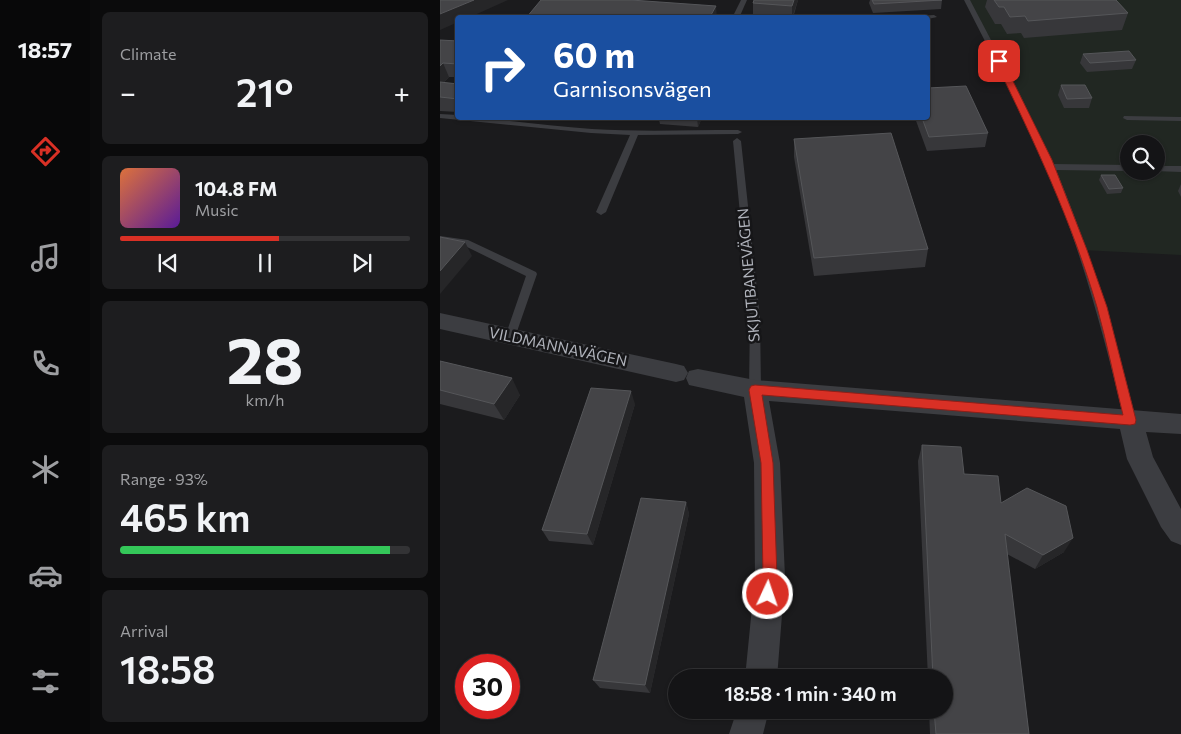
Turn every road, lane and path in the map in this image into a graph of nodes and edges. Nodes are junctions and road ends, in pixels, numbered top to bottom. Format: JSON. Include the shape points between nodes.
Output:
{"nodes":[{"id":1,"x":744,"y":0,"type":"edge"},
{"id":2,"x":967,"y":0,"type":"edge"},
{"id":3,"x":736,"y":15,"type":"edge"},
{"id":4,"x":930,"y":16,"type":"edge"},
{"id":5,"x":934,"y":16,"type":"dead end"},
{"id":6,"x":440,"y":116,"type":"edge"},
{"id":7,"x":455,"y":117,"type":"edge"},
{"id":8,"x":1127,"y":118,"type":"dead end"},
{"id":9,"x":1181,"y":118,"type":"edge"},
{"id":10,"x":487,"y":120,"type":"edge"},
{"id":11,"x":635,"y":133,"type":"junction"},
{"id":12,"x":1050,"y":167,"type":"junction"},
{"id":13,"x":1120,"y":168,"type":"edge"},
{"id":14,"x":1165,"y":169,"type":"edge"},
{"id":15,"x":1181,"y":169,"type":"edge"},
{"id":16,"x":601,"y":212,"type":"dead end"},
{"id":17,"x":440,"y":239,"type":"edge"},
{"id":18,"x":440,"y":321,"type":"edge"},
{"id":19,"x":510,"y":337,"type":"junction"},
{"id":20,"x":755,"y":390,"type":"junction"},
{"id":21,"x":1130,"y":420,"type":"junction"},
{"id":22,"x":1181,"y":424,"type":"edge"},
{"id":23,"x":1181,"y":532,"type":"edge"},
{"id":24,"x":762,"y":669,"type":"edge"},
{"id":25,"x":750,"y":719,"type":"edge"},
{"id":26,"x":746,"y":734,"type":"edge"}],
"edges":[{"from":1,"to":3,"type":"lane"},
{"from":2,"to":12,"type":"lane"},
{"from":4,"to":5,"type":"lane"},
{"from":6,"to":7,"type":"lane"},
{"from":8,"to":9,"type":"lane"},
{"from":10,"to":11,"type":"lane"},
{"from":11,"to":16,"type":"lane"},
{"from":11,"to":20,"type":"lane","name":"SKJUTBANEVÄGEN","via":[[737,137],[755,317]]},
{"from":12,"to":13,"type":"lane"},
{"from":12,"to":21,"type":"lane","via":[[1102,307]]},
{"from":14,"to":15,"type":"lane"},
{"from":17,"to":19,"type":"lane","via":[[466,242],[532,274]]},
{"from":18,"to":19,"type":"street","name":"VILDMANNAVÄGEN"},
{"from":19,"to":20,"type":"street","name":"VILDMANNAVÄGEN"},
{"from":20,"to":21,"type":"street","name":"VILDMANNAVÄGEN"},
{"from":20,"to":24,"type":"street","name":"SKJUTBANEVÄGEN","via":[[767,463],[769,530],[770,577]]},
{"from":21,"to":22,"type":"street","name":"VILDMANNAVÄGEN"},
{"from":21,"to":23,"type":"street","via":[[1140,459]]},
{"from":25,"to":26,"type":"street"}]}
